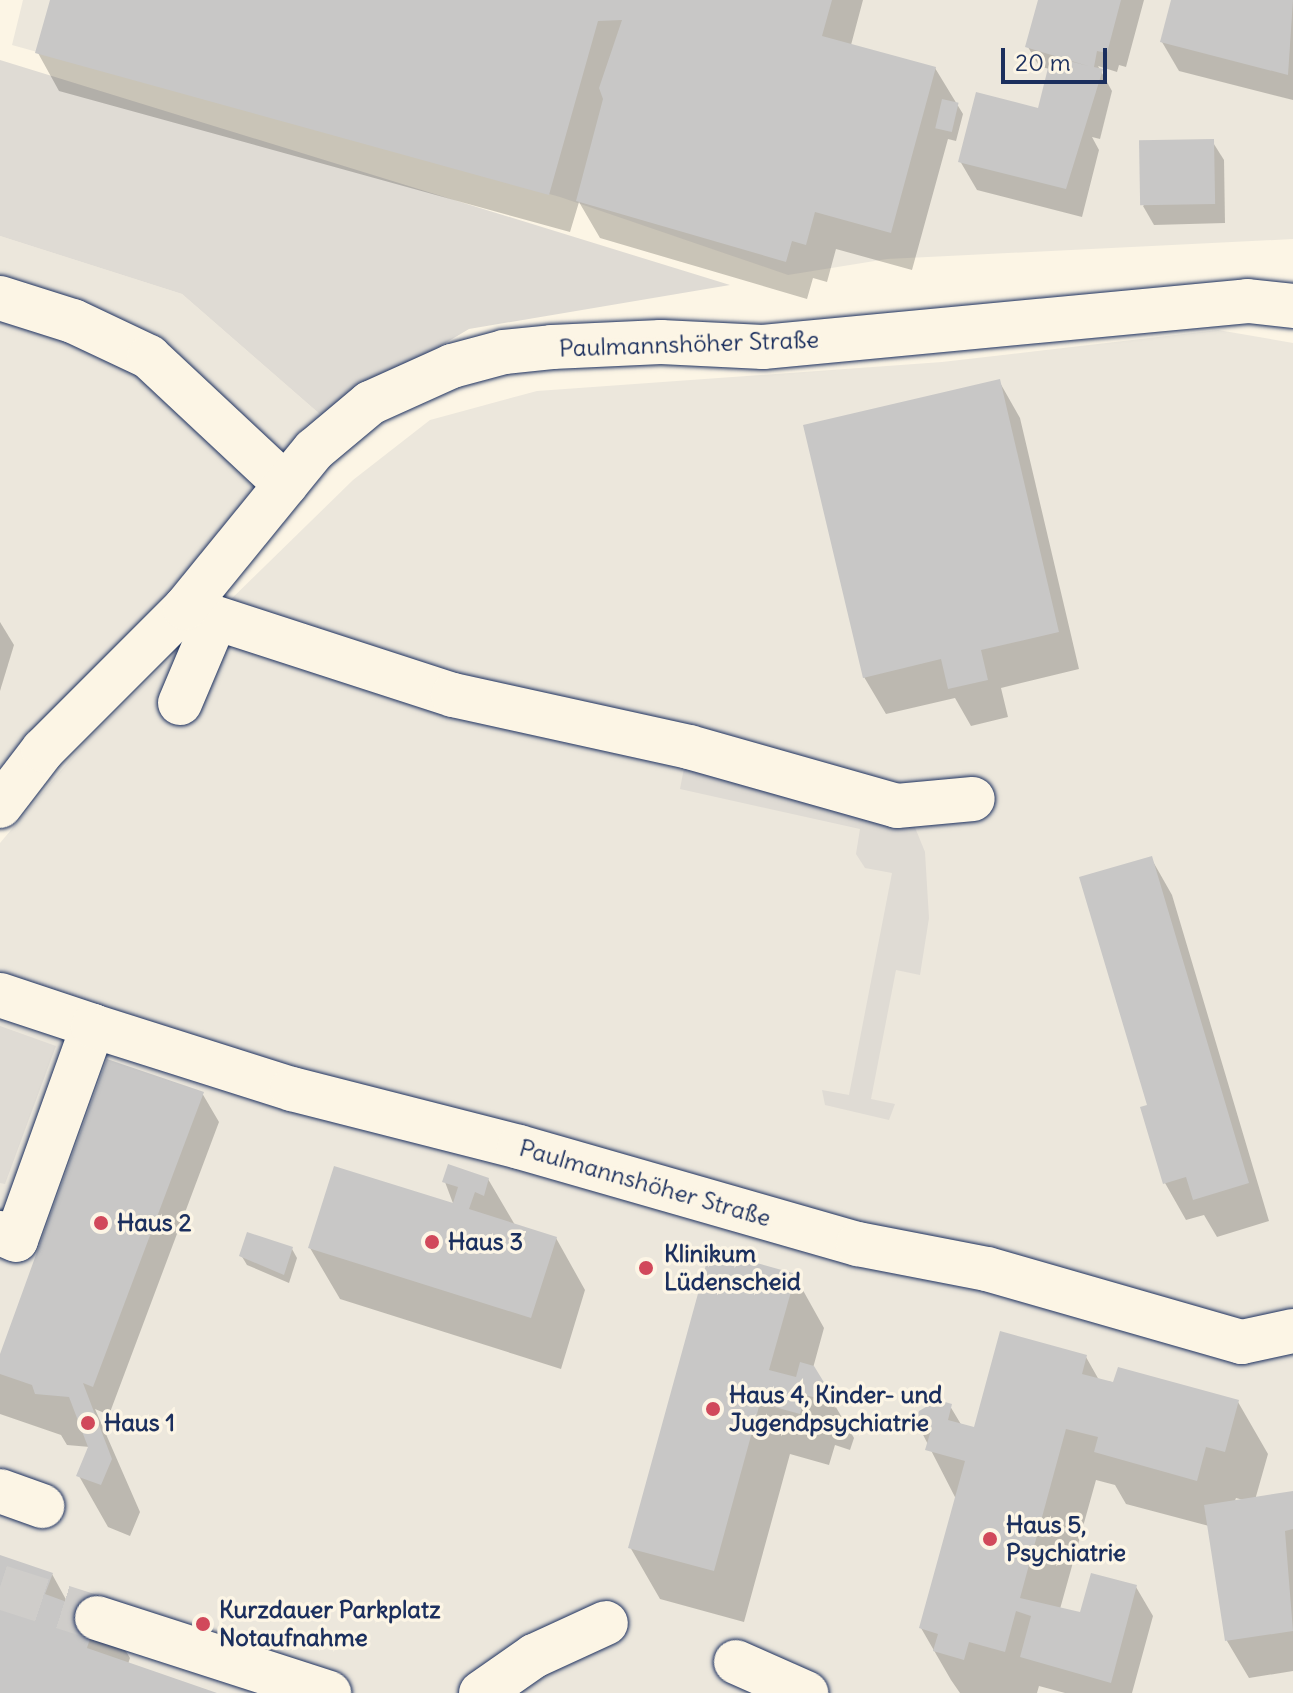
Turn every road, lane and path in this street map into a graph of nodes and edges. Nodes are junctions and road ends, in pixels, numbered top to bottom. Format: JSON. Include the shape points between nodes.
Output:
{"nodes":[{"id":1,"x":0,"y":298,"type":"edge"},
{"id":2,"x":1293,"y":306,"type":"edge"},
{"id":3,"x":286,"y":485,"type":"junction"},
{"id":4,"x":200,"y":614,"type":"junction"},
{"id":5,"x":180,"y":703,"type":"dead end"},
{"id":6,"x":973,"y":799,"type":"dead end"},
{"id":7,"x":0,"y":806,"type":"edge"},
{"id":8,"x":0,"y":995,"type":"edge"},
{"id":9,"x":93,"y":1026,"type":"junction"},
{"id":10,"x":0,"y":1233,"type":"edge"},
{"id":11,"x":1293,"y":1331,"type":"edge"},
{"id":12,"x":0,"y":1491,"type":"edge"},
{"id":13,"x":42,"y":1506,"type":"dead end"},
{"id":14,"x":97,"y":1618,"type":"tunnel mouth"},
{"id":15,"x":606,"y":1623,"type":"dead end"},
{"id":16,"x":736,"y":1662,"type":"dead end"},
{"id":17,"x":329,"y":1693,"type":"edge"},
{"id":18,"x":481,"y":1693,"type":"edge"},
{"id":19,"x":806,"y":1693,"type":"edge"}],
"edges":[{"from":1,"to":3,"type":"street","via":[[73,321],[149,357]]},
{"from":2,"to":3,"type":"street","name":"Paulmannshöher Straße","via":[[1248,301],[763,347],[661,342],[504,352],[452,366],[370,403],[314,450]]},
{"from":3,"to":4,"type":"street","name":"Paulmannshöher Straße"},
{"from":4,"to":5,"type":"street"},
{"from":4,"to":6,"type":"street","via":[[453,695],[689,747],[897,806]]},
{"from":4,"to":7,"type":"street","name":"Paulmannshöher Straße","via":[[43,750]]},
{"from":8,"to":9,"type":"street","name":"Paulmannshöher Straße"},
{"from":9,"to":10,"type":"street","via":[[16,1240]]},
{"from":9,"to":11,"type":"street","name":"Paulmannshöher Straße","via":[[292,1089],[858,1244],[987,1269],[1242,1342]]},
{"from":12,"to":13,"type":"street"},
{"from":14,"to":17,"type":"street"},
{"from":15,"to":18,"type":"street","via":[[534,1656]]},
{"from":16,"to":19,"type":"street"}]}
